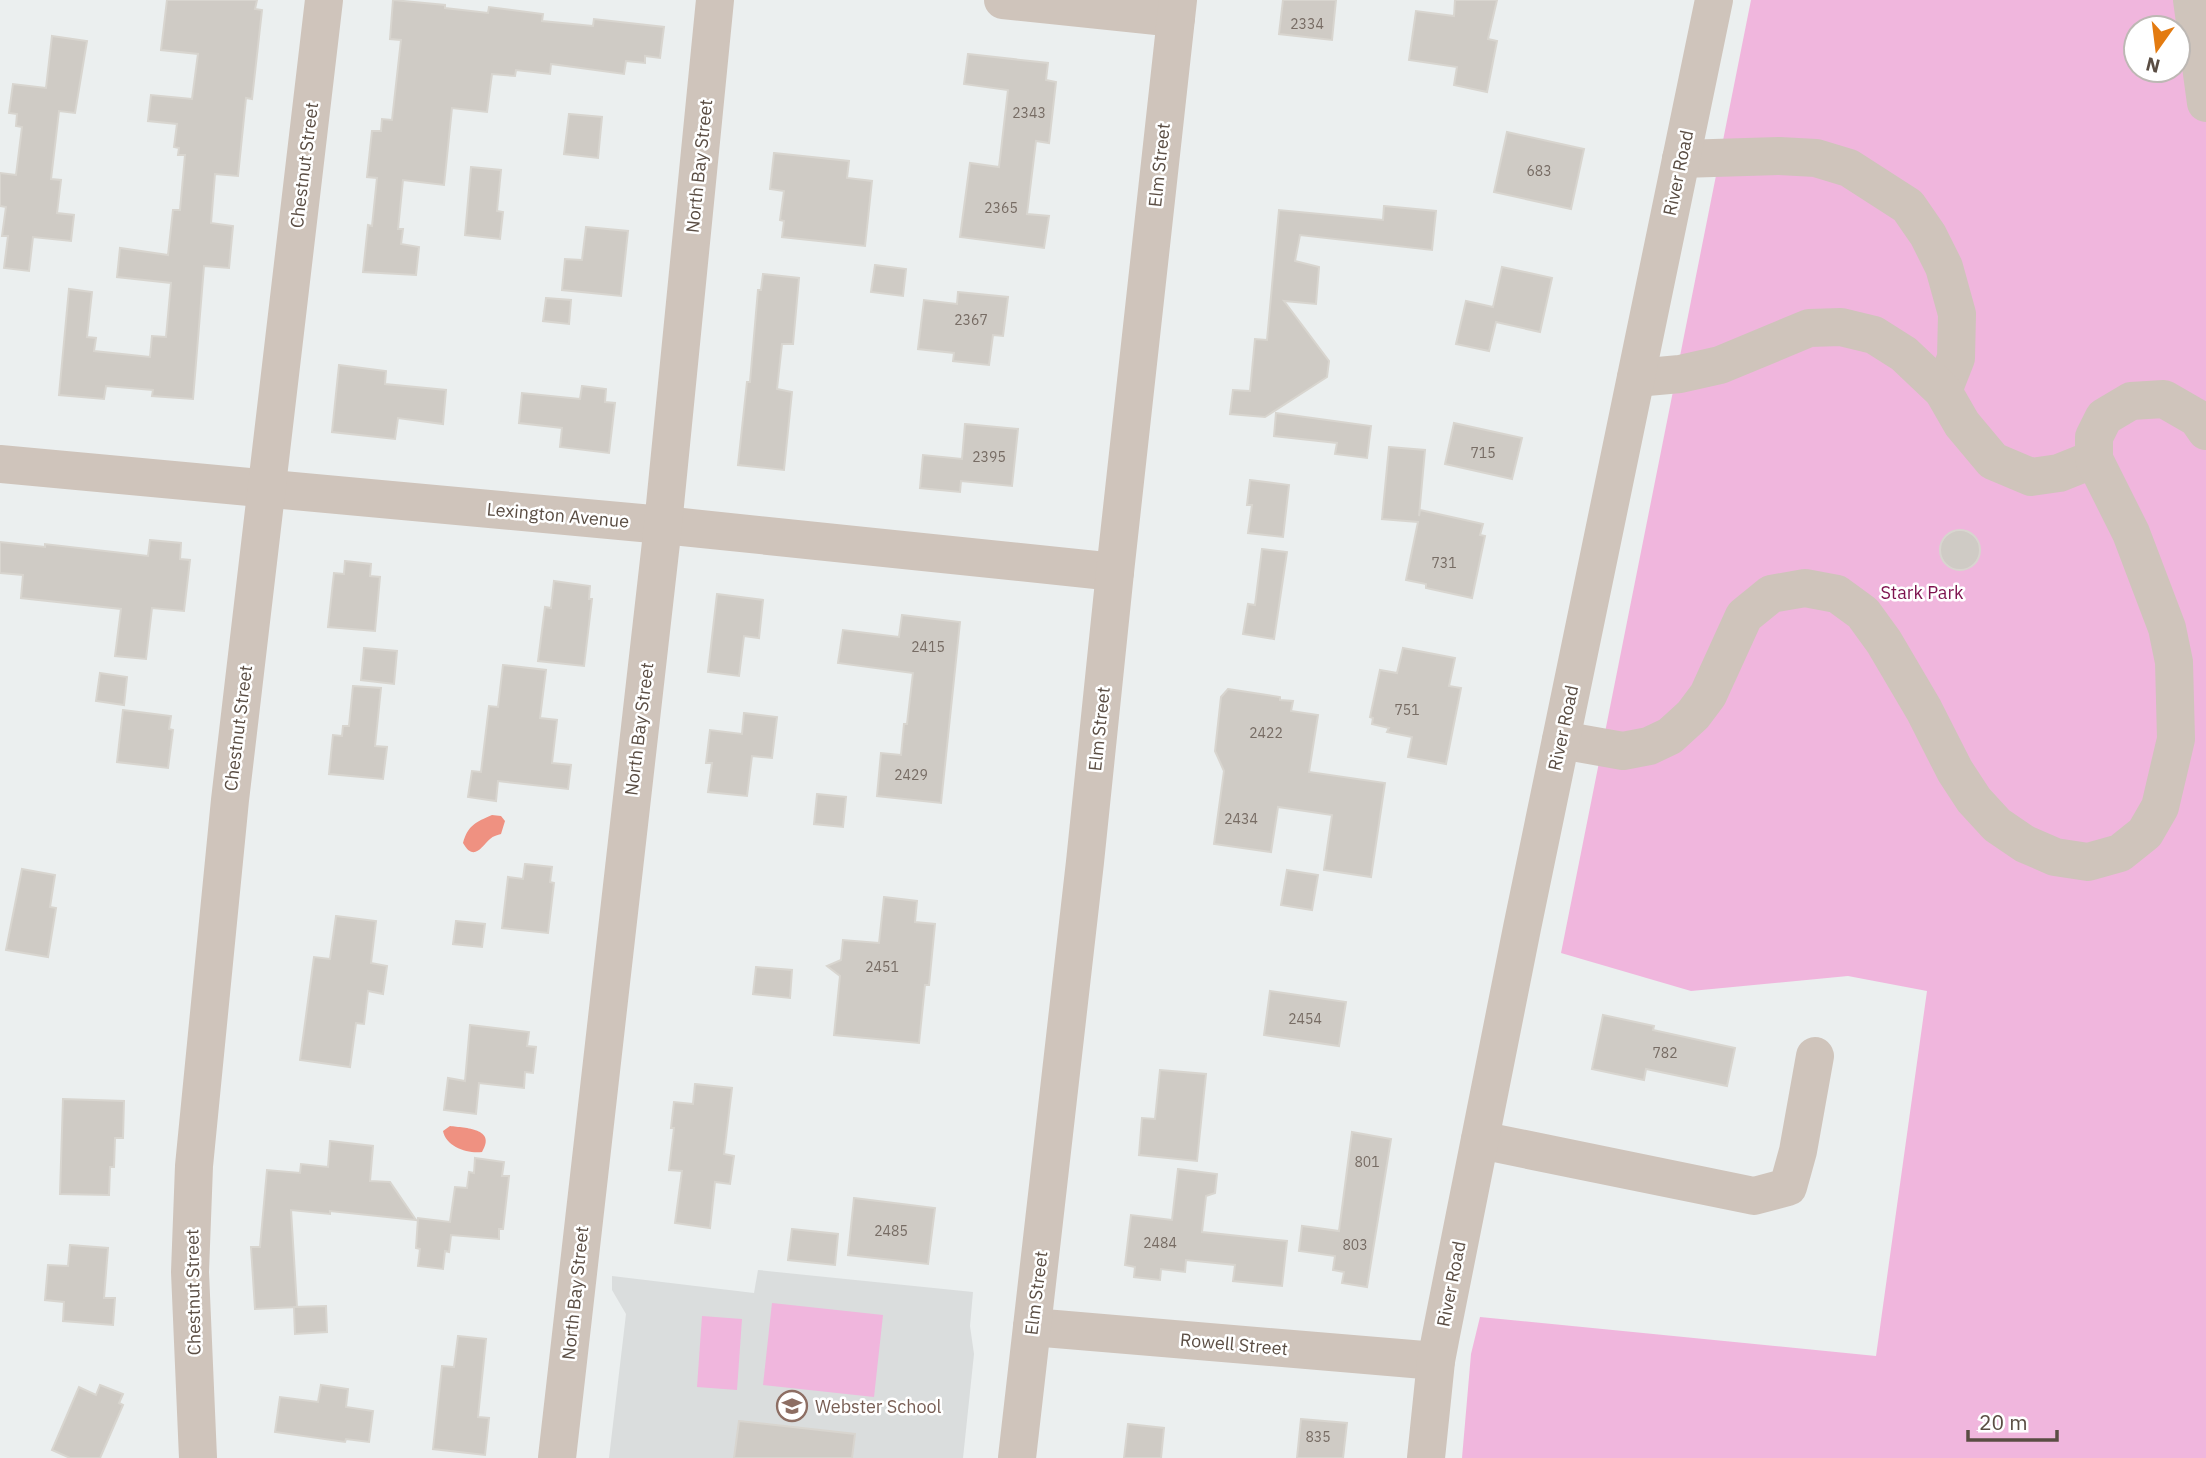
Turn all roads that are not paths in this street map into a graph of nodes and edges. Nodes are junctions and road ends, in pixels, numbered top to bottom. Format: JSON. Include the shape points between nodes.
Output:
{"nodes":[{"id":1,"x":324,"y":0,"type":"edge"},
{"id":2,"x":715,"y":0,"type":"edge"},
{"id":3,"x":1003,"y":0,"type":"edge"},
{"id":4,"x":1714,"y":0,"type":"edge"},
{"id":5,"x":2192,"y":0,"type":"edge"},
{"id":6,"x":1177,"y":9,"type":"edge"},
{"id":7,"x":2206,"y":103,"type":"edge"},
{"id":8,"x":1681,"y":159,"type":"junction"},
{"id":9,"x":1636,"y":378,"type":"junction"},
{"id":10,"x":1943,"y":391,"type":"junction"},
{"id":11,"x":2206,"y":431,"type":"edge"},
{"id":12,"x":2094,"y":459,"type":"junction"},
{"id":13,"x":0,"y":464,"type":"edge"},
{"id":14,"x":266,"y":488,"type":"junction"},
{"id":15,"x":663,"y":525,"type":"junction"},
{"id":16,"x":1115,"y":572,"type":"junction"},
{"id":17,"x":1561,"y":740,"type":"junction"},
{"id":18,"x":1815,"y":1056,"type":"dead end"},
{"id":19,"x":1480,"y":1140,"type":"junction"},
{"id":20,"x":1032,"y":1327,"type":"junction"},
{"id":21,"x":1436,"y":1361,"type":"junction"},
{"id":22,"x":198,"y":1458,"type":"edge"},
{"id":23,"x":556,"y":1458,"type":"edge"},
{"id":24,"x":1017,"y":1458,"type":"edge"},
{"id":25,"x":1426,"y":1458,"type":"edge"}],
"edges":[{"from":1,"to":14,"type":"street","name":"Chestnut Street"},
{"from":2,"to":15,"type":"street","name":"North Bay Street"},
{"from":3,"to":6,"type":"street"},
{"from":4,"to":8,"type":"street","name":"River Road"},
{"from":5,"to":7,"type":"street"},
{"from":6,"to":16,"type":"street","name":"Elm Street"},
{"from":8,"to":9,"type":"street","name":"River Road"},
{"from":8,"to":10,"type":"street","via":[[1816,158],[1849,168],[1908,205],[1944,267],[1957,314],[1956,358]]},
{"from":9,"to":10,"type":"street","via":[[1720,365],[1809,328],[1841,327],[1874,335],[1904,354]]},
{"from":9,"to":17,"type":"street","name":"River Road"},
{"from":10,"to":12,"type":"street","via":[[1962,424],[1993,461],[2031,477],[2059,473]]},
{"from":11,"to":12,"type":"street","via":[[2197,418],[2164,399],[2131,401],[2104,417],[2094,437]]},
{"from":12,"to":17,"type":"street","via":[[2131,533],[2167,628],[2174,662],[2176,739],[2160,807],[2145,833],[2120,853],[2088,862],[2055,857],[1997,825],[1961,781],[1884,642],[1863,613],[1838,594],[1805,588],[1771,594],[1744,616],[1708,695],[1670,736],[1649,747],[1623,751]]},
{"from":13,"to":14,"type":"street","name":"Lexington Avenue"},
{"from":14,"to":15,"type":"street","name":"Lexington Avenue"},
{"from":14,"to":22,"type":"street","name":"Chestnut Street","via":[[194,1166],[190,1272]]},
{"from":15,"to":16,"type":"street","name":"Lexington Avenue"},
{"from":15,"to":23,"type":"street","name":"North Bay Street"},
{"from":16,"to":20,"type":"street","name":"Elm Street"},
{"from":17,"to":19,"type":"street","name":"River Road"},
{"from":18,"to":19,"type":"street","via":[[1788,1187],[1754,1196]]},
{"from":19,"to":21,"type":"street","name":"River Road"},
{"from":20,"to":21,"type":"street","name":"Rowell Street"},
{"from":20,"to":24,"type":"street","name":"Elm Street"},
{"from":21,"to":25,"type":"street","name":"River Road"}]}
